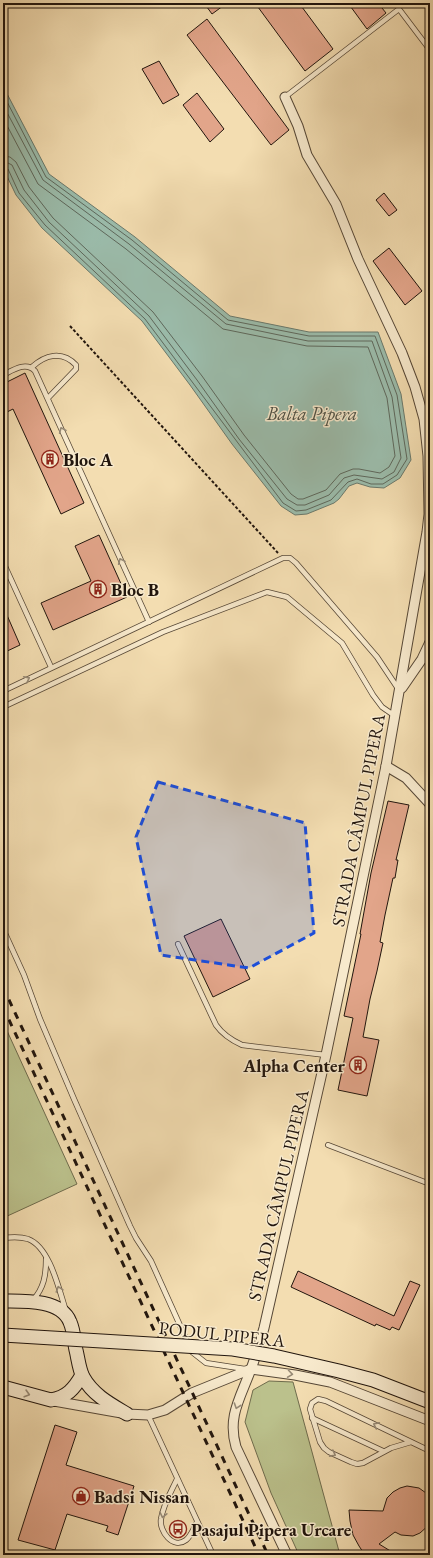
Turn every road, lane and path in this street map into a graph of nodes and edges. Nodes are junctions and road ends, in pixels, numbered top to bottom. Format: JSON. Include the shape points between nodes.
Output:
{"nodes":[{"id":1,"x":430,"y":50,"type":"edge"},
{"id":2,"x":285,"y":97,"type":"joint"},
{"id":3,"x":70,"y":326,"type":"dead end"},
{"id":4,"x":32,"y":367,"type":"junction"},
{"id":5,"x":3,"y":375,"type":"edge"},
{"id":6,"x":48,"y":398,"type":"junction"},
{"id":7,"x":283,"y":558,"type":"junction"},
{"id":8,"x":3,"y":562,"type":"edge"},
{"id":9,"x":149,"y":622,"type":"junction"},
{"id":10,"x":430,"y":642,"type":"edge"},
{"id":11,"x":51,"y":667,"type":"junction"},
{"id":12,"x":3,"y":691,"type":"edge"},
{"id":13,"x":400,"y":691,"type":"junction"},
{"id":14,"x":3,"y":707,"type":"edge"},
{"id":15,"x":395,"y":716,"type":"junction"},
{"id":16,"x":386,"y":766,"type":"junction"},
{"id":17,"x":430,"y":804,"type":"edge"},
{"id":18,"x":3,"y":929,"type":"edge"},
{"id":19,"x":178,"y":944,"type":"dead end"},
{"id":20,"x":326,"y":1055,"type":"junction"},
{"id":21,"x":328,"y":1145,"type":"dead end"},
{"id":22,"x":430,"y":1184,"type":"edge"},
{"id":23,"x":3,"y":1238,"type":"edge"},
{"id":24,"x":46,"y":1257,"type":"junction"},
{"id":25,"x":3,"y":1301,"type":"edge"},
{"id":26,"x":31,"y":1302,"type":"junction"},
{"id":27,"x":70,"y":1322,"type":"junction"},
{"id":28,"x":3,"y":1335,"type":"edge"},
{"id":29,"x":251,"y":1369,"type":"junction"},
{"id":30,"x":82,"y":1375,"type":"junction"},
{"id":31,"x":3,"y":1387,"type":"edge"},
{"id":32,"x":51,"y":1400,"type":"junction"},
{"id":33,"x":430,"y":1402,"type":"edge"},
{"id":34,"x":127,"y":1414,"type":"junction"},
{"id":35,"x":148,"y":1415,"type":"junction"},
{"id":36,"x":312,"y":1418,"type":"junction"},
{"id":37,"x":430,"y":1422,"type":"edge"},
{"id":38,"x":411,"y":1442,"type":"junction"},
{"id":39,"x":383,"y":1451,"type":"junction"},
{"id":40,"x":430,"y":1451,"type":"edge"},
{"id":41,"x":177,"y":1480,"type":"junction"},
{"id":42,"x":197,"y":1522,"type":"junction"},
{"id":43,"x":213,"y":1555,"type":"edge"},
{"id":44,"x":287,"y":1555,"type":"edge"}],
"edges":[{"from":1,"to":2,"type":"lane","via":[[399,9]]},
{"from":2,"to":13,"type":"street","name":"STRADA CÂMPUL PIPERA","via":[[307,155],[336,204],[358,259],[402,353],[424,419],[428,462],[428,532]]},
{"from":3,"to":7,"type":"path"},
{"from":4,"to":5,"type":"lane","via":[[20,367]]},
{"from":4,"to":6,"type":"lane"},
{"from":4,"to":6,"type":"lane","via":[[49,356],[61,356],[76,365],[76,369]]},
{"from":9,"to":6,"type":"lane","one_way":true},
{"from":7,"to":9,"type":"lane"},
{"from":7,"to":13,"type":"lane","via":[[290,558],[296,563],[377,657]]},
{"from":8,"to":11,"type":"lane"},
{"from":9,"to":11,"type":"lane"},
{"from":10,"to":13,"type":"street","via":[[422,659]]},
{"from":12,"to":11,"type":"lane","one_way":true},
{"from":13,"to":15,"type":"street","name":"STRADA CÂMPUL PIPERA"},
{"from":14,"to":15,"type":"lane","via":[[163,632],[267,592],[287,596],[342,643],[373,695]]},
{"from":15,"to":16,"type":"street","name":"STRADA CÂMPUL PIPERA"},
{"from":16,"to":17,"type":"street","via":[[406,778]]},
{"from":16,"to":20,"type":"street","name":"STRADA CÂMPUL PIPERA"},
{"from":18,"to":29,"type":"lane","via":[[130,1226],[151,1261],[192,1352],[214,1366]]},
{"from":19,"to":20,"type":"lane","via":[[216,1025],[224,1035],[242,1045]]},
{"from":20,"to":29,"type":"street","name":"STRADA CÂMPUL PIPERA","via":[[264,1328]]},
{"from":21,"to":22,"type":"lane"},
{"from":23,"to":24,"type":"lane","via":[[19,1237],[36,1242]]},
{"from":24,"to":26,"type":"lane","via":[[43,1284]]},
{"from":27,"to":24,"type":"lane","one_way":true},
{"from":25,"to":26,"type":"main road"},
{"from":26,"to":27,"type":"main road","via":[[55,1308]]},
{"from":27,"to":30,"type":"main road"},
{"from":28,"to":33,"type":"main road","name":"PODUL PIPERA","bridge":true,"via":[[233,1349],[339,1371],[372,1380]]},
{"from":29,"to":35,"type":"street"},
{"from":29,"to":37,"type":"street","one_way":true,"via":[[330,1382]]},
{"from":29,"to":44,"type":"street","name":"STRADA CÂMPUL PIPERA","one_way":true,"via":[[234,1415],[233,1436]]},
{"from":30,"to":32,"type":"main road","via":[[69,1393]]},
{"from":30,"to":34,"type":"main road","via":[[103,1400]]},
{"from":31,"to":32,"type":"main road","one_way":true},
{"from":32,"to":34,"type":"street"},
{"from":34,"to":35,"type":"street"},
{"from":35,"to":41,"type":"lane"},
{"from":38,"to":36,"type":"lane","one_way":true,"via":[[318,1399],[312,1403],[310,1409]]},
{"from":36,"to":39,"type":"lane"},
{"from":36,"to":39,"type":"lane","one_way":true,"via":[[320,1442],[329,1452],[357,1464]]},
{"from":38,"to":39,"type":"lane"},
{"from":38,"to":40,"type":"lane"},
{"from":41,"to":42,"type":"lane"},
{"from":41,"to":42,"type":"lane","one_way":true,"via":[[163,1511],[163,1533],[167,1538],[180,1543],[185,1541]]},
{"from":42,"to":43,"type":"lane"}]}
